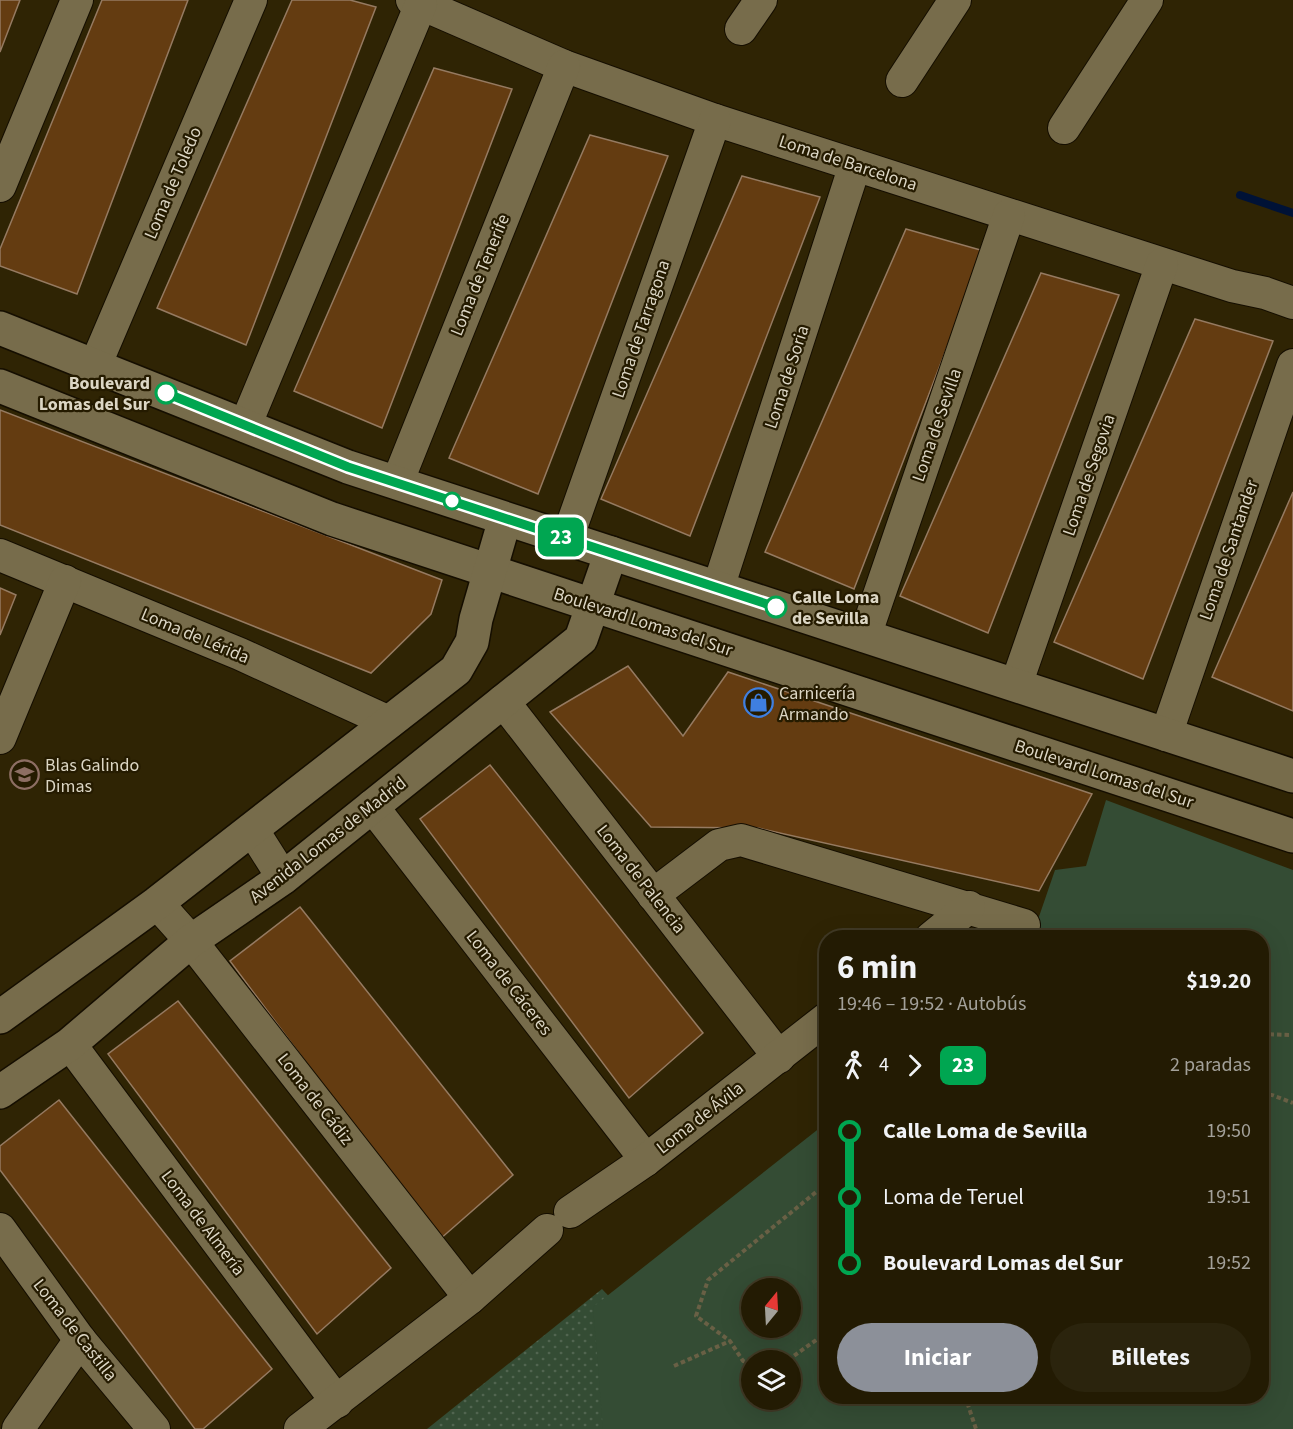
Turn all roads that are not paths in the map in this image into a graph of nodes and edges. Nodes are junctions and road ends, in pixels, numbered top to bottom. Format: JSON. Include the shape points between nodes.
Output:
{"nodes":[{"id":1,"x":77,"y":0,"type":"edge"},
{"id":2,"x":251,"y":0,"type":"edge"},
{"id":3,"x":761,"y":0,"type":"edge"},
{"id":4,"x":955,"y":0,"type":"edge"},
{"id":5,"x":1147,"y":0,"type":"edge"},
{"id":6,"x":417,"y":2,"type":"edge"},
{"id":7,"x":741,"y":29,"type":"dead end"},
{"id":8,"x":564,"y":66,"type":"junction"},
{"id":9,"x":902,"y":81,"type":"dead end"},
{"id":10,"x":715,"y":120,"type":"junction"},
{"id":11,"x":1064,"y":129,"type":"dead end"},
{"id":12,"x":855,"y":165,"type":"junction"},
{"id":13,"x":0,"y":186,"type":"edge"},
{"id":14,"x":1009,"y":215,"type":"junction"},
{"id":15,"x":1162,"y":264,"type":"junction"},
{"id":16,"x":1293,"y":303,"type":"edge"},
{"id":17,"x":0,"y":328,"type":"edge"},
{"id":18,"x":1293,"y":364,"type":"edge"},
{"id":19,"x":95,"y":366,"type":"junction"},
{"id":20,"x":0,"y":386,"type":"edge"},
{"id":21,"x":245,"y":426,"type":"junction"},
{"id":22,"x":397,"y":483,"type":"junction"},
{"id":23,"x":505,"y":519,"type":"junction"},
{"id":24,"x":567,"y":539,"type":"junction"},
{"id":25,"x":611,"y":553,"type":"junction"},
{"id":26,"x":0,"y":555,"type":"edge"},
{"id":27,"x":490,"y":571,"type":"junction"},
{"id":28,"x":65,"y":581,"type":"junction"},
{"id":29,"x":718,"y":588,"type":"junction"},
{"id":30,"x":593,"y":606,"type":"junction"},
{"id":31,"x":865,"y":636,"type":"junction"},
{"id":32,"x":1016,"y":685,"type":"junction"},
{"id":33,"x":503,"y":701,"type":"junction"},
{"id":34,"x":389,"y":722,"type":"junction"},
{"id":35,"x":1166,"y":735,"type":"junction"},
{"id":36,"x":0,"y":738,"type":"edge"},
{"id":37,"x":1293,"y":776,"type":"edge"},
{"id":38,"x":372,"y":806,"type":"junction"},
{"id":39,"x":252,"y":829,"type":"junction"},
{"id":40,"x":1293,"y":836,"type":"edge"},
{"id":41,"x":283,"y":878,"type":"junction"},
{"id":42,"x":653,"y":895,"type":"junction"},
{"id":43,"x":157,"y":903,"type":"junction"},
{"id":44,"x":969,"y":907,"type":"junction"},
{"id":45,"x":1024,"y":925,"type":"dead end"},
{"id":46,"x":941,"y":930,"type":"edge"},
{"id":47,"x":191,"y":941,"type":"junction"},
{"id":48,"x":0,"y":1017,"type":"edge"},
{"id":49,"x":819,"y":1025,"type":"edge"},
{"id":50,"x":70,"y":1044,"type":"junction"},
{"id":51,"x":778,"y":1057,"type":"junction"},
{"id":52,"x":0,"y":1092,"type":"edge"},
{"id":53,"x":646,"y":1160,"type":"junction"},
{"id":54,"x":0,"y":1229,"type":"edge"},
{"id":55,"x":470,"y":1298,"type":"junction"},
{"id":56,"x":80,"y":1340,"type":"junction"},
{"id":57,"x":337,"y":1402,"type":"junction"},
{"id":58,"x":18,"y":1429,"type":"edge"},
{"id":59,"x":154,"y":1429,"type":"edge"},
{"id":60,"x":300,"y":1429,"type":"edge"}],
"edges":[{"from":1,"to":13,"type":"street"},
{"from":2,"to":19,"type":"street","name":"Loma de Toledo"},
{"from":3,"to":7,"type":"street"},
{"from":4,"to":9,"type":"street"},
{"from":5,"to":11,"type":"street"},
{"from":6,"to":8,"type":"street","name":"Loma de Barcelona"},
{"from":6,"to":21,"type":"street"},
{"from":8,"to":10,"type":"street","name":"Loma de Barcelona"},
{"from":8,"to":22,"type":"street","name":"Loma de Tenerife"},
{"from":10,"to":12,"type":"street","name":"Loma de Barcelona"},
{"from":10,"to":24,"type":"street","name":"Loma de Tarragona"},
{"from":12,"to":14,"type":"street","name":"Loma de Barcelona"},
{"from":12,"to":29,"type":"street","name":"Loma de Soria"},
{"from":14,"to":15,"type":"street","name":"Loma de Barcelona"},
{"from":14,"to":31,"type":"street","name":"Loma de Sevilla"},
{"from":15,"to":16,"type":"street","name":"Loma de Barcelona"},
{"from":15,"to":32,"type":"street","name":"Loma de Segovia"},
{"from":17,"to":19,"type":"street"},
{"from":18,"to":35,"type":"street","name":"Loma de Santander"},
{"from":19,"to":21,"type":"street"},
{"from":20,"to":27,"type":"street","name":"Boulevard Lomas del Sur","via":[[332,519]]},
{"from":21,"to":22,"type":"street"},
{"from":22,"to":23,"type":"street"},
{"from":23,"to":24,"type":"street"},
{"from":23,"to":27,"type":"street"},
{"from":24,"to":25,"type":"street"},
{"from":25,"to":29,"type":"street"},
{"from":25,"to":30,"type":"street","name":"Avenida Lomas de Madrid"},
{"from":26,"to":28,"type":"street","name":"Loma de Lérida"},
{"from":27,"to":30,"type":"street","name":"Boulevard Lomas del Sur"},
{"from":27,"to":34,"type":"street","via":[[472,642],[456,670]]},
{"from":28,"to":34,"type":"street","name":"Loma de Lérida"},
{"from":28,"to":36,"type":"street"},
{"from":29,"to":31,"type":"street"},
{"from":30,"to":33,"type":"street","name":"Avenida Lomas de Madrid","via":[[581,639]]},
{"from":30,"to":40,"type":"street","name":"Boulevard Lomas del Sur"},
{"from":31,"to":32,"type":"street"},
{"from":32,"to":35,"type":"street"},
{"from":33,"to":38,"type":"street","name":"Avenida Lomas de Madrid"},
{"from":33,"to":42,"type":"street","name":"Loma de Palencia"},
{"from":34,"to":39,"type":"street"},
{"from":35,"to":37,"type":"street"},
{"from":38,"to":41,"type":"street","name":"Avenida Lomas de Madrid"},
{"from":38,"to":53,"type":"street","name":"Loma de Cáceres"},
{"from":39,"to":41,"type":"street"},
{"from":39,"to":43,"type":"street"},
{"from":41,"to":47,"type":"street","name":"Avenida Lomas de Madrid"},
{"from":42,"to":44,"type":"street","via":[[718,845],[741,840]]},
{"from":42,"to":51,"type":"street","name":"Loma de Palencia"},
{"from":43,"to":47,"type":"street","name":"Loma de Cádiz"},
{"from":43,"to":48,"type":"street"},
{"from":44,"to":45,"type":"street"},
{"from":44,"to":46,"type":"street"},
{"from":47,"to":50,"type":"street","name":"Avenida Lomas de Madrid"},
{"from":47,"to":55,"type":"street","name":"Loma de Cádiz"},
{"from":49,"to":51,"type":"street","name":"Loma de Ávila"},
{"from":50,"to":52,"type":"street","name":"Avenida Lomas de Madrid"},
{"from":50,"to":57,"type":"street","name":"Loma de Almería"},
{"from":51,"to":53,"type":"street","name":"Loma de Ávila"},
{"from":53,"to":55,"type":"street","name":"Loma de Ávila","via":[[559,1221]]},
{"from":54,"to":56,"type":"street","name":"Loma de Castilla"},
{"from":55,"to":57,"type":"street","name":"Loma de Ávila"},
{"from":56,"to":58,"type":"street"},
{"from":56,"to":59,"type":"street","name":"Loma de Castilla"},
{"from":57,"to":60,"type":"street","name":"Loma de Ávila"}]}
